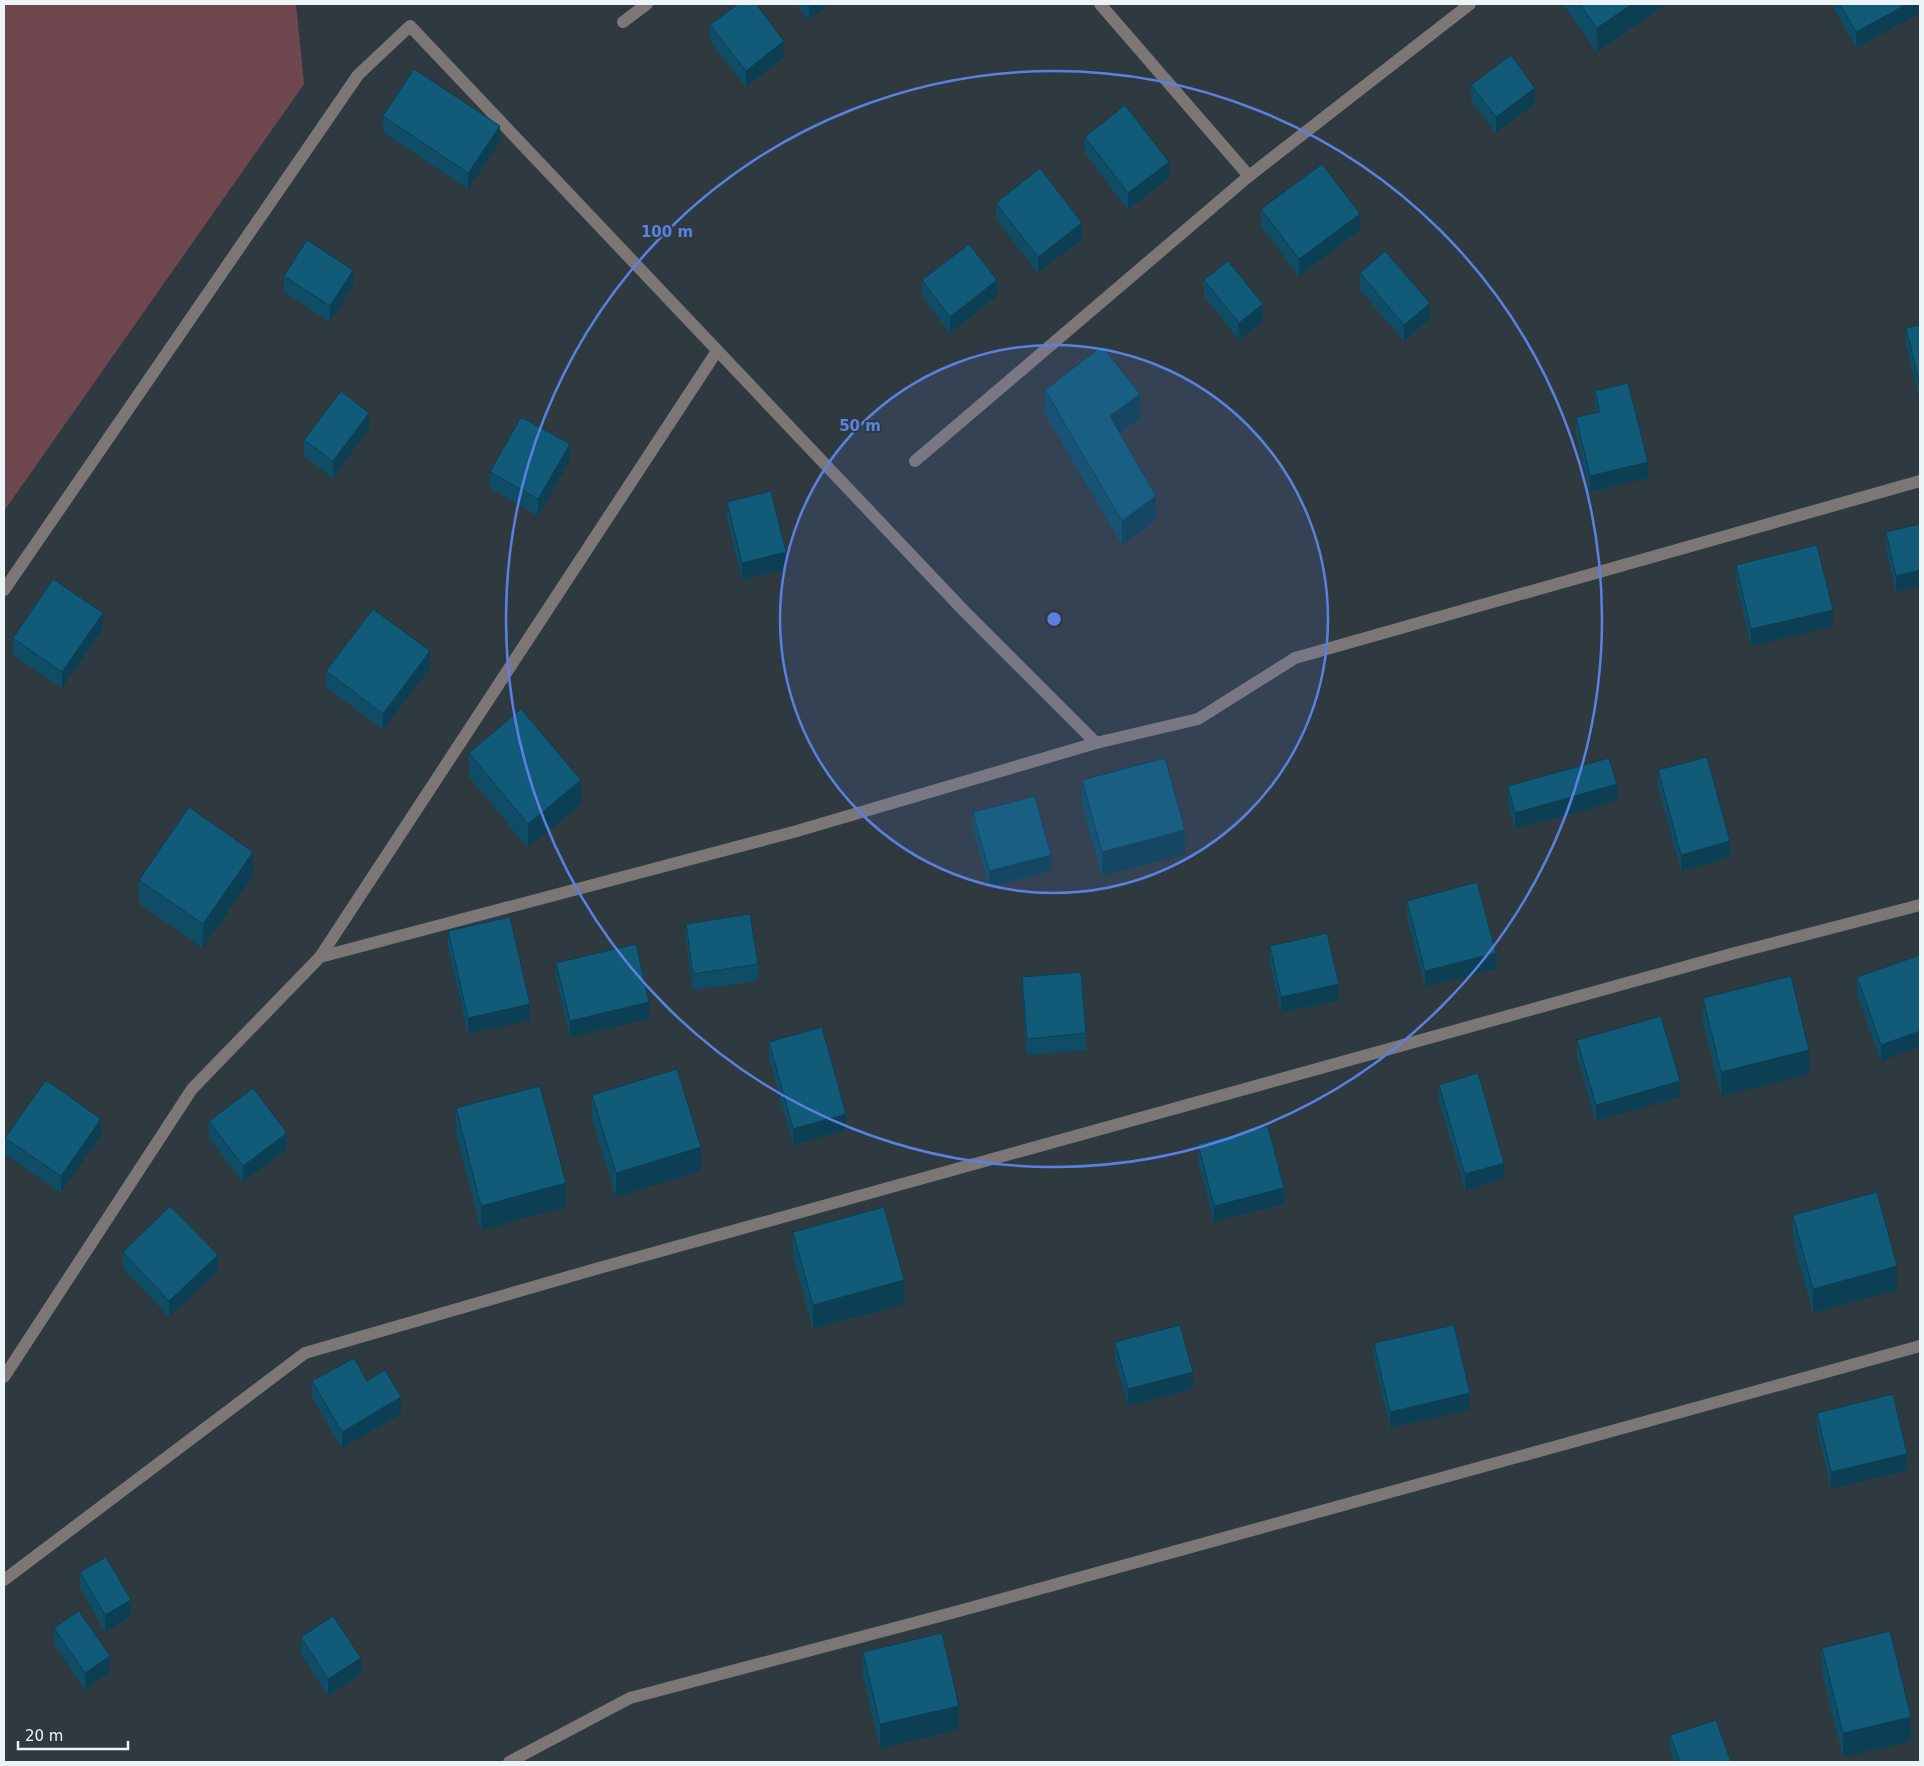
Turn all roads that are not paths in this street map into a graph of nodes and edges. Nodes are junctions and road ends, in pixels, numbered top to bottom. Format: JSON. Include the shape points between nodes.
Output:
{"nodes":[{"id":1,"x":647,"y":4,"type":"edge"},
{"id":2,"x":1100,"y":4,"type":"edge"},
{"id":3,"x":1470,"y":4,"type":"edge"},
{"id":4,"x":623,"y":22,"type":"dead end"},
{"id":5,"x":1249,"y":176,"type":"junction"},
{"id":6,"x":717,"y":351,"type":"junction"},
{"id":7,"x":915,"y":461,"type":"dead end"},
{"id":8,"x":1920,"y":481,"type":"edge"},
{"id":9,"x":4,"y":590,"type":"edge"},
{"id":10,"x":1096,"y":743,"type":"junction"},
{"id":11,"x":1920,"y":905,"type":"edge"},
{"id":12,"x":320,"y":957,"type":"junction"},
{"id":13,"x":1920,"y":1346,"type":"edge"},
{"id":14,"x":4,"y":1377,"type":"edge"},
{"id":15,"x":4,"y":1580,"type":"edge"},
{"id":16,"x":510,"y":1762,"type":"edge"}],
"edges":[{"from":1,"to":4,"type":"street"},
{"from":2,"to":5,"type":"street"},
{"from":3,"to":5,"type":"street"},
{"from":5,"to":7,"type":"street"},
{"from":6,"to":9,"type":"street","via":[[410,26],[358,75]]},
{"from":6,"to":10,"type":"street","via":[[965,612]]},
{"from":6,"to":12,"type":"street"},
{"from":8,"to":10,"type":"street","via":[[1296,658],[1198,719]]},
{"from":10,"to":12,"type":"street","via":[[797,831]]},
{"from":11,"to":15,"type":"street","via":[[611,1265],[305,1353]]},
{"from":12,"to":14,"type":"street","via":[[192,1089]]},
{"from":13,"to":16,"type":"street","via":[[950,1614],[630,1698]]}]}
